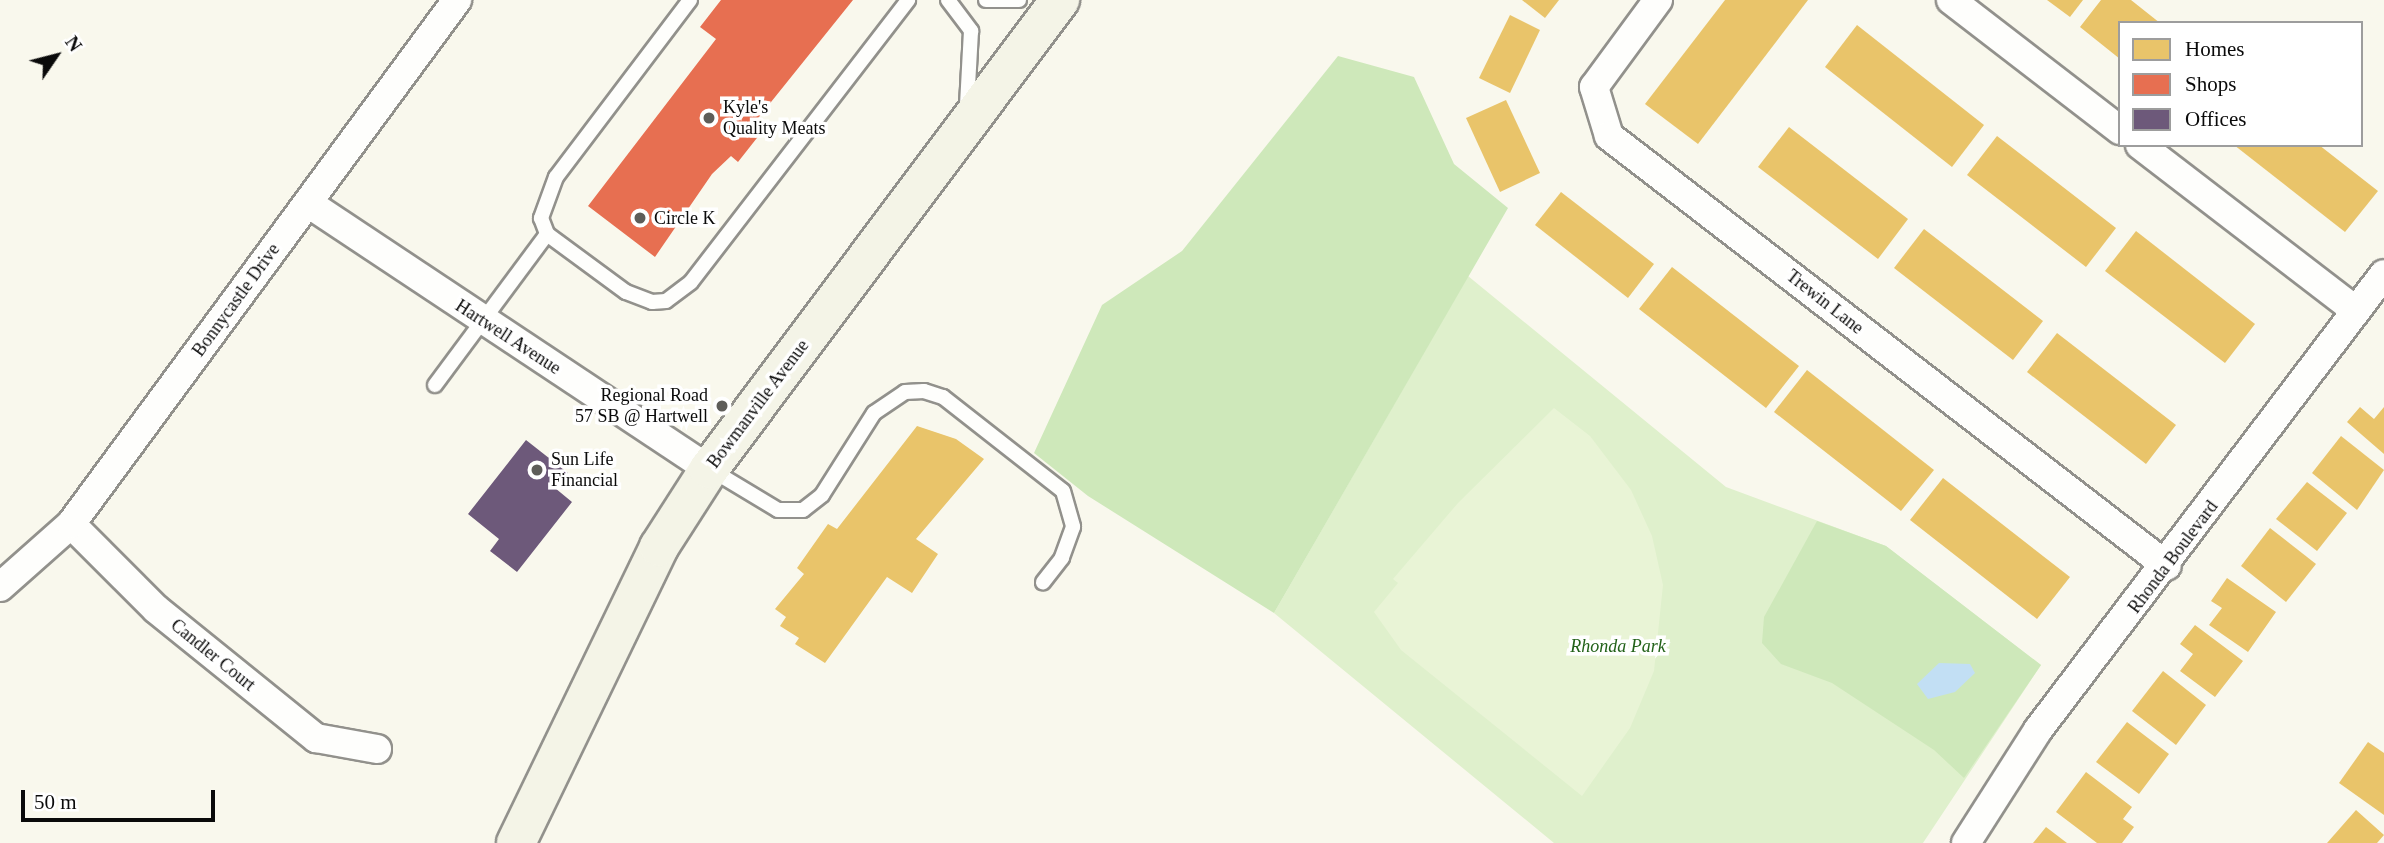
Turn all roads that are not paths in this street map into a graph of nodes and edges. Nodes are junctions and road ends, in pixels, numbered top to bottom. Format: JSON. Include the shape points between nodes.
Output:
{"nodes":[{"id":1,"x":457,"y":0,"type":"edge"},
{"id":2,"x":690,"y":0,"type":"edge"},
{"id":3,"x":908,"y":0,"type":"edge"},
{"id":4,"x":948,"y":0,"type":"edge"},
{"id":5,"x":986,"y":0,"type":"edge"},
{"id":6,"x":1019,"y":0,"type":"edge"},
{"id":7,"x":1060,"y":0,"type":"edge"},
{"id":8,"x":1658,"y":0,"type":"edge"},
{"id":9,"x":1951,"y":0,"type":"edge"},
{"id":10,"x":2118,"y":128,"type":"edge"},
{"id":11,"x":962,"y":130,"type":"junction"},
{"id":12,"x":2143,"y":147,"type":"edge"},
{"id":13,"x":308,"y":203,"type":"junction"},
{"id":14,"x":547,"y":234,"type":"junction"},
{"id":15,"x":2384,"y":274,"type":"edge"},
{"id":16,"x":2356,"y":311,"type":"junction"},
{"id":17,"x":485,"y":323,"type":"junction"},
{"id":18,"x":435,"y":385,"type":"dead end"},
{"id":19,"x":709,"y":469,"type":"junction"},
{"id":20,"x":71,"y":524,"type":"junction"},
{"id":21,"x":2167,"y":566,"type":"junction"},
{"id":22,"x":1043,"y":582,"type":"dead end"},
{"id":23,"x":0,"y":587,"type":"edge"},
{"id":24,"x":377,"y":749,"type":"dead end"},
{"id":25,"x":516,"y":843,"type":"edge"},
{"id":26,"x":1966,"y":843,"type":"edge"}],
"edges":[{"from":1,"to":13,"type":"street","name":"Bonnycastle Drive"},
{"from":2,"to":14,"type":"lane","via":[[556,177],[541,218]]},
{"from":3,"to":14,"type":"lane","via":[[679,294],[666,301],[639,299]]},
{"from":4,"to":11,"type":"lane","via":[[965,19],[973,44]]},
{"from":5,"to":6,"type":"lane"},
{"from":7,"to":11,"type":"main road","name":"Bowmanville Avenue"},
{"from":8,"to":21,"type":"street","name":"Trewin Lane","via":[[1594,87],[1609,136]]},
{"from":9,"to":10,"type":"street"},
{"from":11,"to":19,"type":"main road","name":"Bowmanville Avenue"},
{"from":12,"to":16,"type":"street"},
{"from":13,"to":17,"type":"street","name":"Hartwell Avenue"},
{"from":13,"to":20,"type":"street","name":"Bonnycastle Drive"},
{"from":14,"to":17,"type":"lane"},
{"from":15,"to":16,"type":"street","name":"Rhonda Boulevard"},
{"from":16,"to":21,"type":"street","name":"Rhonda Boulevard"},
{"from":17,"to":18,"type":"lane"},
{"from":17,"to":19,"type":"street","name":"Hartwell Avenue"},
{"from":19,"to":22,"type":"lane","via":[[778,510],[803,510],[822,495],[874,413],[905,392],[925,391],[943,397],[1062,491],[1073,527],[1062,558]]},
{"from":19,"to":25,"type":"main road","name":"Bowmanville Avenue","via":[[616,626]]},
{"from":20,"to":23,"type":"street","name":"Bonnycastle Drive"},
{"from":20,"to":24,"type":"street","name":"Candler Court","via":[[156,609],[316,738]]},
{"from":21,"to":26,"type":"street","name":"Rhonda Boulevard","via":[[2038,730]]}]}
